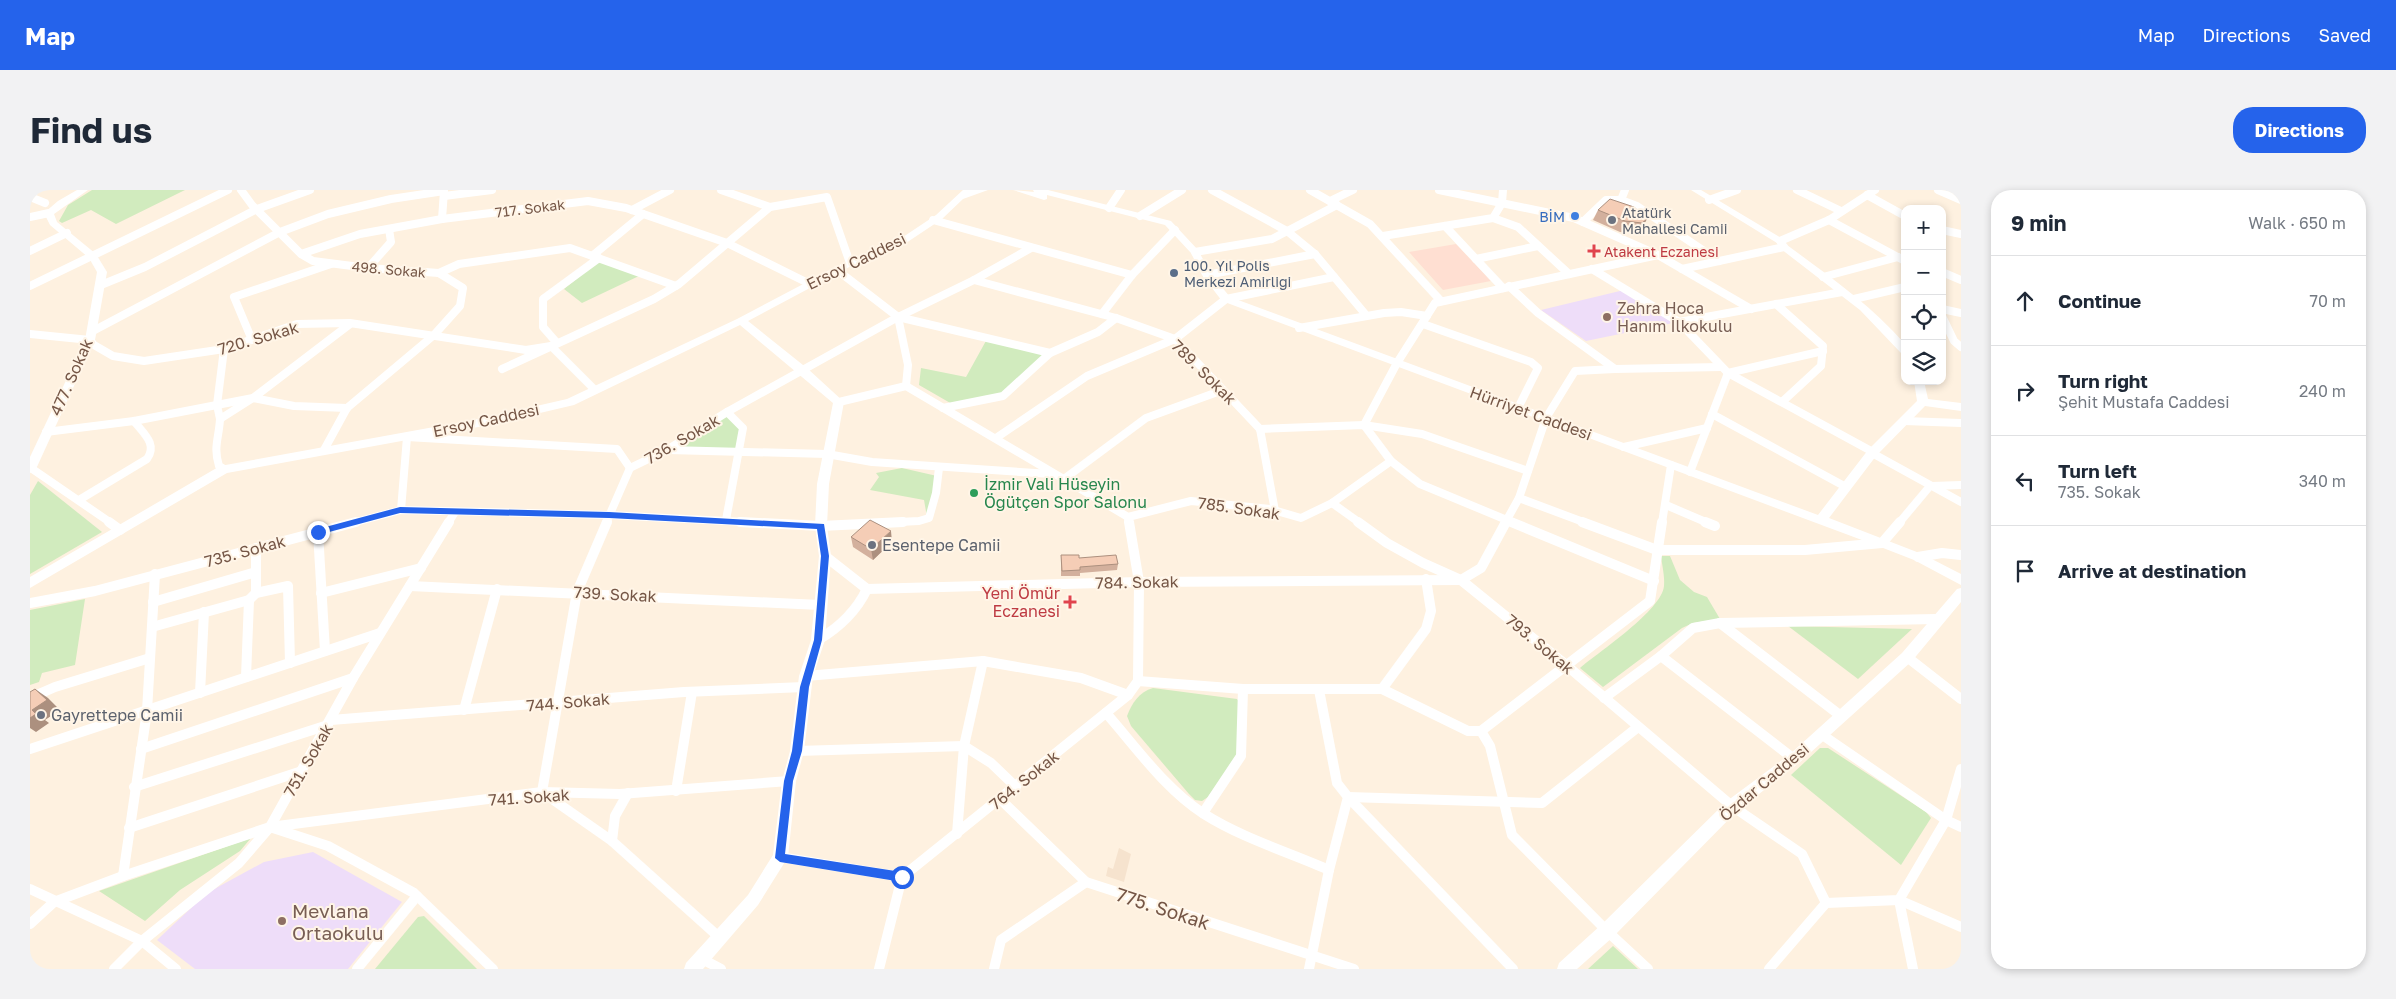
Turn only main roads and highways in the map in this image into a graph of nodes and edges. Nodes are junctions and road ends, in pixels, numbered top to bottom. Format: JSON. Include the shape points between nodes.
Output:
{"nodes":[{"id":1,"x":84,"y":190,"type":"edge"},
{"id":2,"x":968,"y":190,"type":"edge"},
{"id":3,"x":984,"y":190,"type":"edge"},
{"id":4,"x":1017,"y":190,"type":"edge"},
{"id":5,"x":1037,"y":190,"type":"edge"},
{"id":6,"x":1695,"y":190,"type":"edge"},
{"id":7,"x":956,"y":193,"type":"edge"},
{"id":8,"x":1175,"y":230,"type":"junction"},
{"id":9,"x":741,"y":321,"type":"junction"},
{"id":10,"x":1901,"y":346,"type":"edge"},
{"id":11,"x":1920,"y":385,"type":"edge"},
{"id":12,"x":1923,"y":402,"type":"junction"},
{"id":13,"x":1961,"y":407,"type":"edge"},
{"id":14,"x":30,"y":468,"type":"edge"},
{"id":15,"x":1820,"y":520,"type":"junction"},
{"id":16,"x":1918,"y":557,"type":"junction"},
{"id":17,"x":1961,"y":580,"type":"edge"},
{"id":18,"x":30,"y":583,"type":"edge"},
{"id":19,"x":1961,"y":591,"type":"edge"},
{"id":20,"x":692,"y":969,"type":"edge"},
{"id":21,"x":1565,"y":969,"type":"edge"}],
"edges":[{"from":1,"to":14,"type":"main road","name":"477. Sokak","via":[[47,208],[53,222],[93,256],[102,272],[102,286],[97,296],[91,336]]},
{"from":2,"to":7,"type":"main road","name":"Ersoy Caddesi"},
{"from":3,"to":7,"type":"main road","name":"Ersoy Caddesi"},
{"from":4,"to":8,"type":"main road"},
{"from":5,"to":8,"type":"main road","name":"Hürriyet Caddesi","via":[[1168,223]]},
{"from":6,"to":10,"type":"main road","via":[[1782,244],[1854,299]]},
{"from":7,"to":9,"type":"main road","name":"Ersoy Caddesi","via":[[939,217],[902,241],[808,283]]},
{"from":8,"to":15,"type":"main road","name":"Hürriyet Caddesi","via":[[1195,252],[1207,275],[1226,299]]},
{"from":9,"to":18,"type":"main road","name":"Ersoy Caddesi","via":[[570,402],[407,437],[224,469]]},
{"from":9,"to":20,"type":"main road","via":[[839,402],[828,454],[821,526],[825,556],[818,640],[805,682],[780,858],[753,900]]},
{"from":11,"to":12,"type":"main road"},
{"from":12,"to":13,"type":"main road"},
{"from":12,"to":15,"type":"main road","via":[[1873,453]]},
{"from":15,"to":16,"type":"main road","name":"Hürriyet Caddesi"},
{"from":16,"to":17,"type":"main road","name":"Hürriyet Caddesi"},
{"from":16,"to":19,"type":"main road","name":"Hürriyet Caddesi"},
{"from":19,"to":21,"type":"main road","name":"Özdar Caddesi","via":[[1906,657],[1794,759],[1732,806],[1607,932]]}]}
